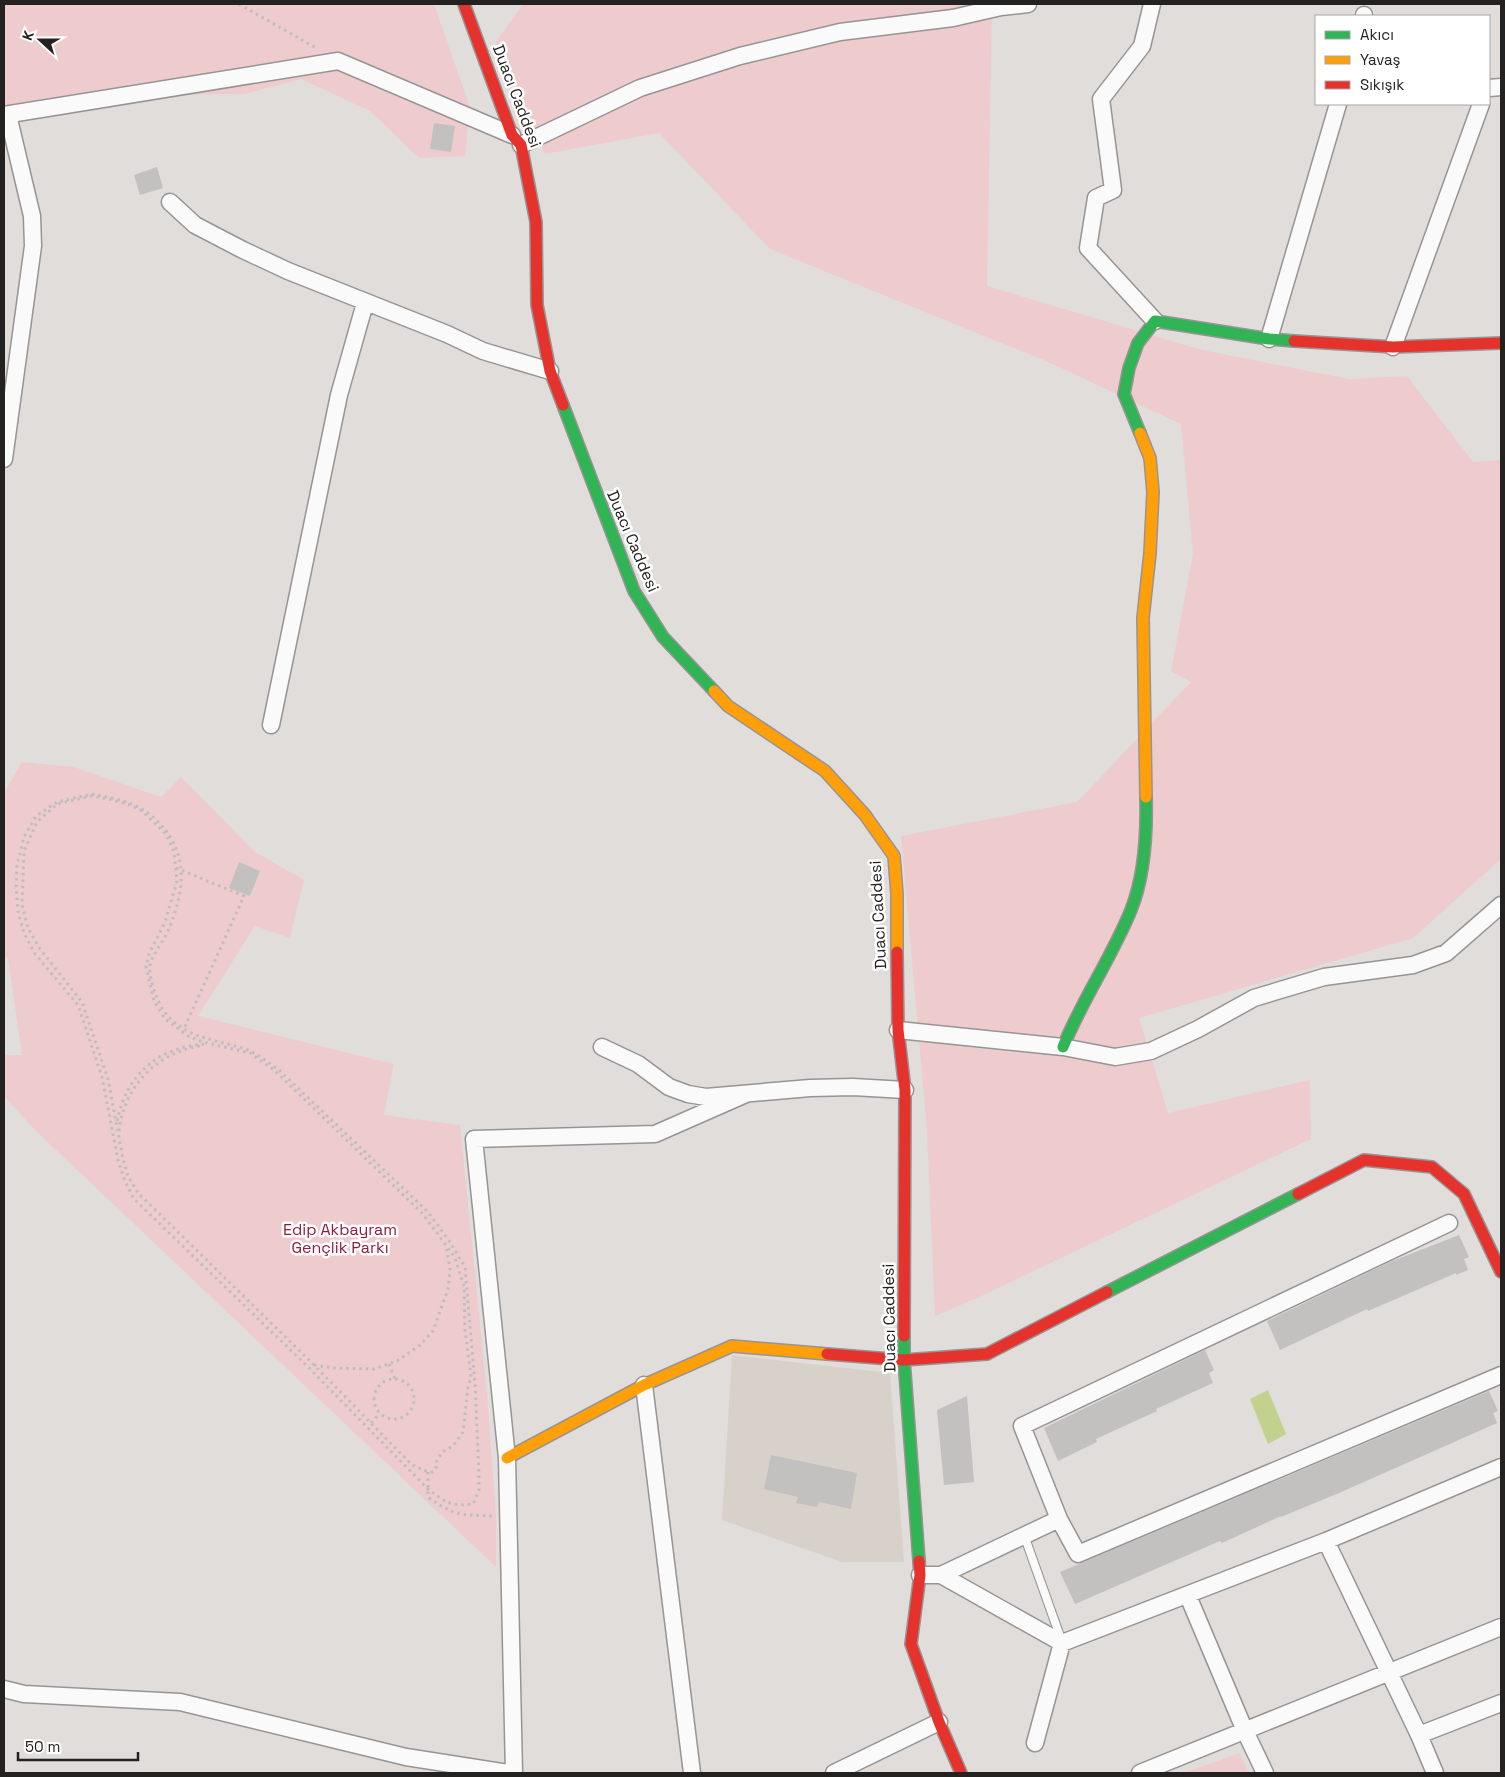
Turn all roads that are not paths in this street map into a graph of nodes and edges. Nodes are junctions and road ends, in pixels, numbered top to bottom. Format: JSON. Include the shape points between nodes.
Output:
{"nodes":[{"id":1,"x":464,"y":4,"type":"edge"},
{"id":2,"x":1028,"y":4,"type":"edge"},
{"id":3,"x":1152,"y":4,"type":"edge"},
{"id":4,"x":1338,"y":105,"type":"edge"},
{"id":5,"x":1481,"y":105,"type":"edge"},
{"id":6,"x":6,"y":115,"type":"edge"},
{"id":7,"x":516,"y":140,"type":"junction"},
{"id":8,"x":170,"y":202,"type":"dead end"},
{"id":9,"x":365,"y":302,"type":"junction"},
{"id":10,"x":1155,"y":321,"type":"junction"},
{"id":11,"x":1268,"y":339,"type":"junction"},
{"id":12,"x":1501,"y":343,"type":"edge"},
{"id":13,"x":1393,"y":347,"type":"junction"},
{"id":14,"x":550,"y":371,"type":"junction"},
{"id":15,"x":4,"y":459,"type":"edge"},
{"id":16,"x":270,"y":725,"type":"dead end"},
{"id":17,"x":1501,"y":905,"type":"edge"},
{"id":18,"x":898,"y":1030,"type":"junction"},
{"id":19,"x":602,"y":1047,"type":"dead end"},
{"id":20,"x":1063,"y":1047,"type":"junction"},
{"id":21,"x":905,"y":1090,"type":"junction"},
{"id":22,"x":746,"y":1094,"type":"junction"},
{"id":23,"x":1449,"y":1223,"type":"dead end"},
{"id":24,"x":1501,"y":1272,"type":"edge"},
{"id":25,"x":904,"y":1360,"type":"junction"},
{"id":26,"x":1501,"y":1375,"type":"edge"},
{"id":27,"x":644,"y":1385,"type":"junction"},
{"id":28,"x":507,"y":1458,"type":"junction"},
{"id":29,"x":1501,"y":1467,"type":"edge"},
{"id":30,"x":1059,"y":1518,"type":"junction"},
{"id":31,"x":1024,"y":1536,"type":"junction"},
{"id":32,"x":1326,"y":1541,"type":"junction"},
{"id":33,"x":920,"y":1575,"type":"junction"},
{"id":34,"x":941,"y":1575,"type":"junction"},
{"id":35,"x":1188,"y":1596,"type":"junction"},
{"id":36,"x":1501,"y":1627,"type":"edge"},
{"id":37,"x":1062,"y":1643,"type":"junction"},
{"id":38,"x":1389,"y":1672,"type":"junction"},
{"id":39,"x":4,"y":1689,"type":"edge"},
{"id":40,"x":1501,"y":1702,"type":"edge"},
{"id":41,"x":938,"y":1722,"type":"junction"},
{"id":42,"x":1245,"y":1731,"type":"junction"},
{"id":43,"x":1419,"y":1735,"type":"junction"},
{"id":44,"x":1036,"y":1743,"type":"dead end"},
{"id":45,"x":407,"y":1765,"type":"edge"},
{"id":46,"x":508,"y":1773,"type":"edge"},
{"id":47,"x":514,"y":1773,"type":"edge"},
{"id":48,"x":692,"y":1773,"type":"edge"},
{"id":49,"x":834,"y":1773,"type":"edge"},
{"id":50,"x":961,"y":1773,"type":"edge"},
{"id":51,"x":1140,"y":1773,"type":"edge"},
{"id":52,"x":1265,"y":1773,"type":"edge"},
{"id":53,"x":1435,"y":1773,"type":"edge"}],
"edges":[{"from":1,"to":7,"type":"street","name":"Duacı Caddesi"},
{"from":2,"to":7,"type":"street","via":[[953,18],[840,32],[740,56],[640,88]]},
{"from":3,"to":10,"type":"street","via":[[1142,46],[1101,98],[1113,190],[1096,198],[1088,248]]},
{"from":4,"to":11,"type":"street"},
{"from":5,"to":13,"type":"street"},
{"from":6,"to":7,"type":"street","via":[[338,61]]},
{"from":6,"to":15,"type":"street","via":[[32,216],[33,246]]},
{"from":7,"to":14,"type":"street","name":"Duacı Caddesi","via":[[536,222],[537,305]]},
{"from":8,"to":9,"type":"street","via":[[195,225],[226,242]]},
{"from":9,"to":14,"type":"street","via":[[483,351]]},
{"from":9,"to":16,"type":"street","via":[[340,395]]},
{"from":10,"to":11,"type":"street"},
{"from":10,"to":20,"type":"street","via":[[1138,343],[1124,394],[1150,458],[1153,492],[1143,618],[1147,834],[1131,909]]},
{"from":11,"to":13,"type":"street"},
{"from":12,"to":13,"type":"street"},
{"from":14,"to":18,"type":"street","name":"Duacı Caddesi","via":[[634,591],[663,637],[728,706],[825,771],[866,815],[894,856]]},
{"from":17,"to":20,"type":"street","via":[[1446,953],[1413,965],[1324,977],[1254,998],[1151,1051],[1115,1058]]},
{"from":18,"to":20,"type":"street"},
{"from":18,"to":21,"type":"street","name":"Duacı Caddesi"},
{"from":19,"to":22,"type":"street","via":[[638,1064],[669,1087],[688,1094],[706,1098]]},
{"from":21,"to":22,"type":"street","via":[[810,1088]]},
{"from":21,"to":25,"type":"street","name":"Duacı Caddesi"},
{"from":22,"to":28,"type":"street","via":[[656,1134],[474,1139]]},
{"from":23,"to":30,"type":"street","via":[[1022,1426]]},
{"from":24,"to":25,"type":"street","via":[[1464,1194],[1432,1167],[1364,1160],[987,1354]]},
{"from":25,"to":27,"type":"street","via":[[732,1346]]},
{"from":25,"to":33,"type":"street","name":"Duacı Caddesi"},
{"from":26,"to":30,"type":"street","via":[[1078,1554]]},
{"from":27,"to":28,"type":"street"},
{"from":27,"to":48,"type":"street"},
{"from":28,"to":47,"type":"street"},
{"from":29,"to":32,"type":"street"},
{"from":30,"to":31,"type":"street"},
{"from":31,"to":34,"type":"street"},
{"from":31,"to":37,"type":"lane"},
{"from":32,"to":35,"type":"street"},
{"from":32,"to":38,"type":"street"},
{"from":33,"to":34,"type":"street"},
{"from":33,"to":41,"type":"street","name":"Duacı Caddesi","via":[[911,1644]]},
{"from":34,"to":37,"type":"street"},
{"from":35,"to":37,"type":"street"},
{"from":35,"to":42,"type":"street"},
{"from":36,"to":38,"type":"street"},
{"from":37,"to":44,"type":"street"},
{"from":38,"to":42,"type":"street"},
{"from":38,"to":43,"type":"street"},
{"from":39,"to":45,"type":"street","via":[[24,1694],[180,1702]]},
{"from":40,"to":43,"type":"street"},
{"from":41,"to":49,"type":"street"},
{"from":41,"to":50,"type":"street","name":"Duacı Caddesi"},
{"from":42,"to":51,"type":"street"},
{"from":42,"to":52,"type":"street"},
{"from":43,"to":53,"type":"street"},
{"from":45,"to":46,"type":"street"}]}
